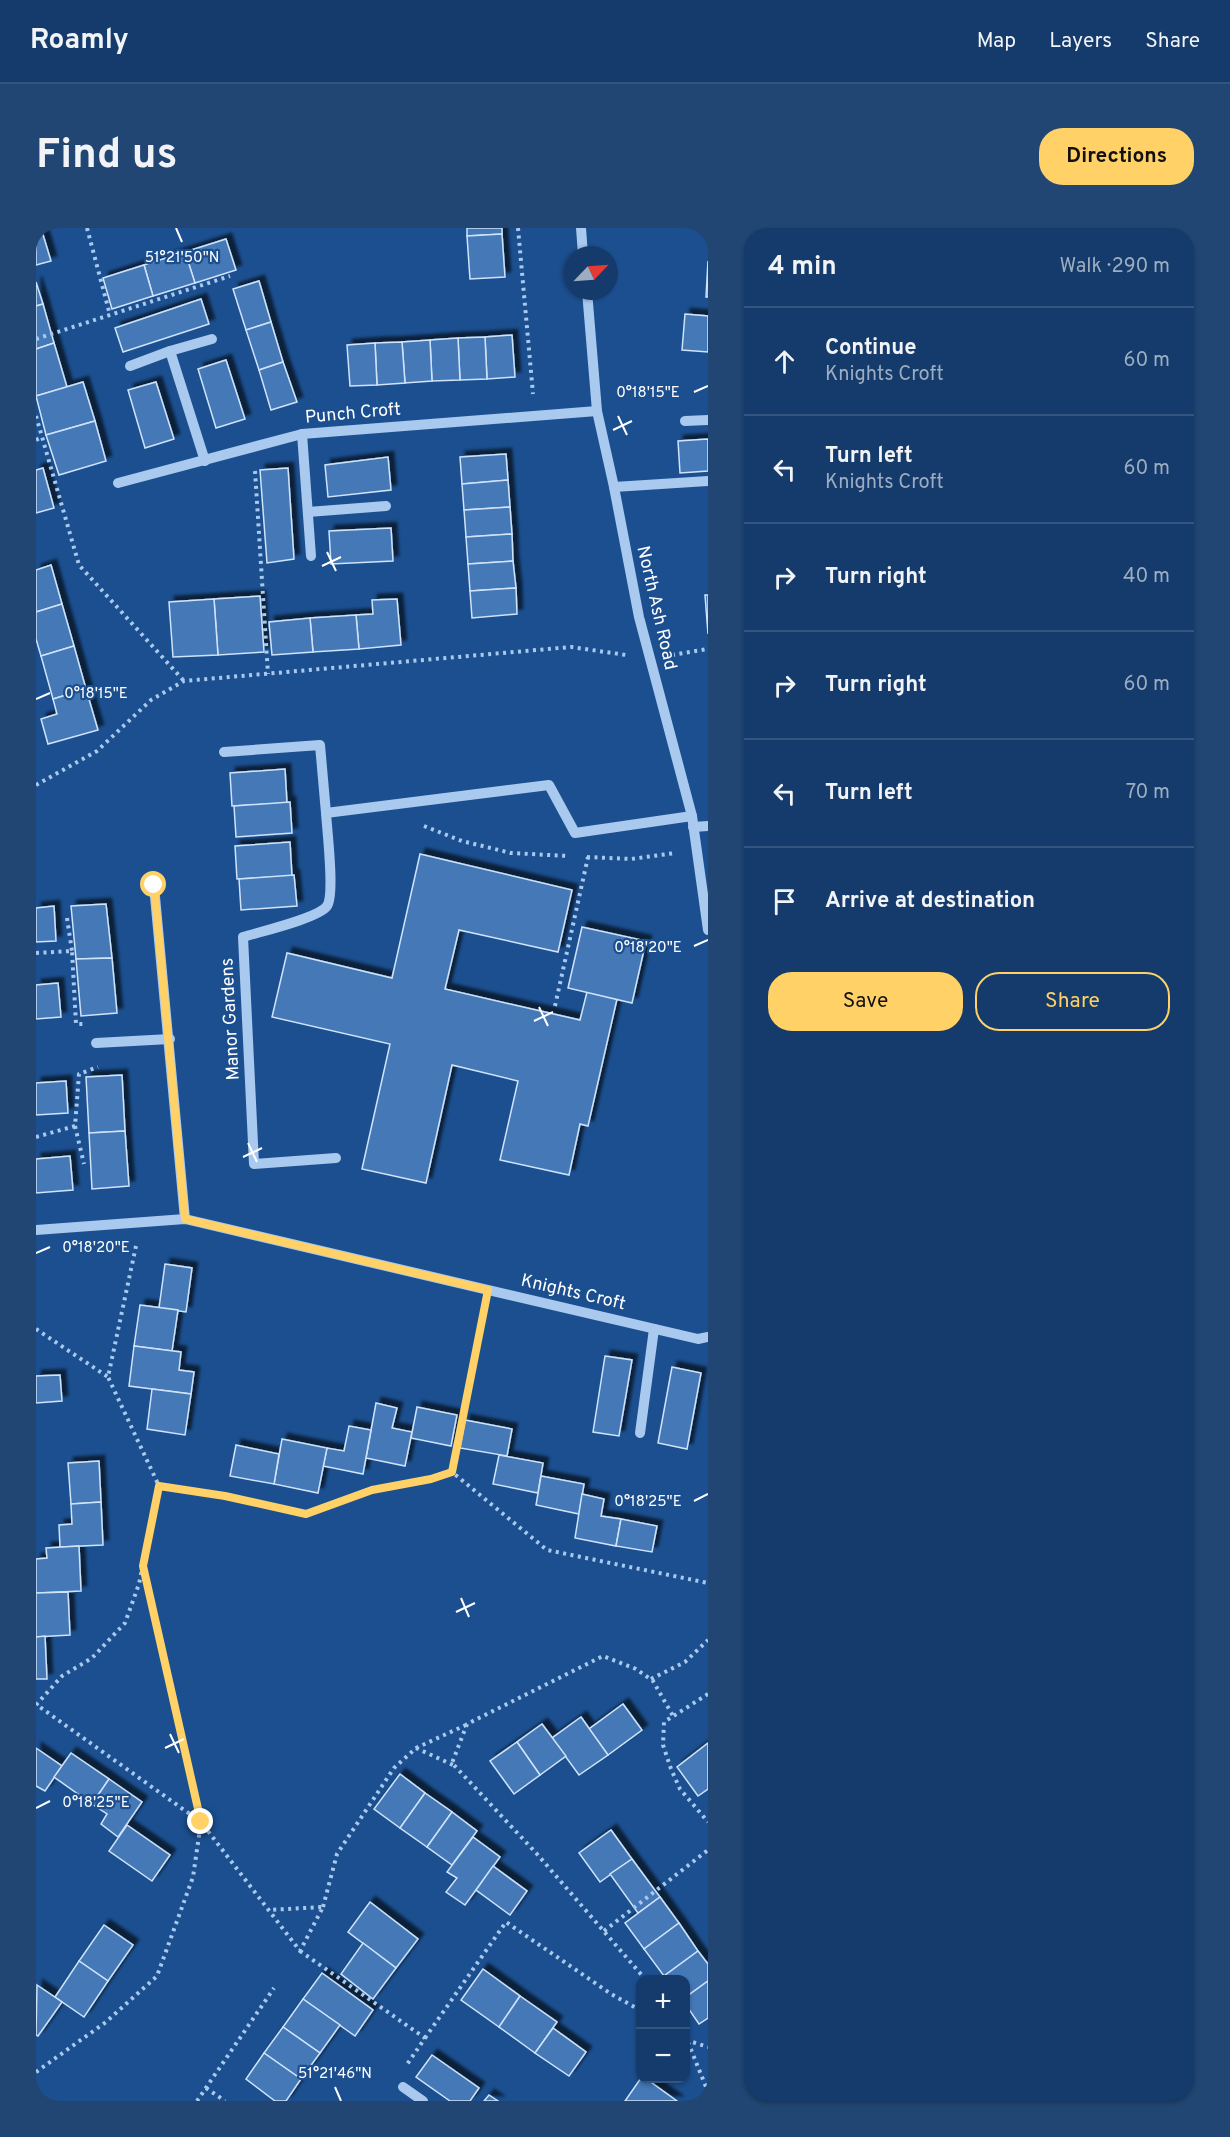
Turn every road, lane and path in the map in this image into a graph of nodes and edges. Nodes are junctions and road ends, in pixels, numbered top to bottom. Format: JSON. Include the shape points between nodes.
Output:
{"nodes":[{"id":1,"x":87,"y":228,"type":"edge"},
{"id":2,"x":518,"y":228,"type":"edge"},
{"id":3,"x":581,"y":228,"type":"edge"},
{"id":4,"x":583,"y":246,"type":"edge"},
{"id":5,"x":230,"y":276,"type":"dead end"},
{"id":6,"x":587,"y":300,"type":"edge"},
{"id":7,"x":110,"y":315,"type":"junction"},
{"id":8,"x":36,"y":339,"type":"edge"},
{"id":9,"x":212,"y":339,"type":"dead end"},
{"id":10,"x":170,"y":351,"type":"junction"},
{"id":11,"x":130,"y":366,"type":"dead end"},
{"id":12,"x":597,"y":411,"type":"junction"},
{"id":13,"x":36,"y":416,"type":"edge"},
{"id":14,"x":534,"y":416,"type":"junction"},
{"id":15,"x":708,"y":420,"type":"edge"},
{"id":16,"x":685,"y":421,"type":"dead end"},
{"id":17,"x":302,"y":434,"type":"junction"},
{"id":18,"x":42,"y":437,"type":"junction"},
{"id":19,"x":36,"y":440,"type":"edge"},
{"id":20,"x":253,"y":447,"type":"junction"},
{"id":21,"x":205,"y":461,"type":"junction"},
{"id":22,"x":708,"y":481,"type":"edge"},
{"id":23,"x":118,"y":483,"type":"dead end"},
{"id":24,"x":614,"y":487,"type":"junction"},
{"id":25,"x":386,"y":506,"type":"dead end"},
{"id":26,"x":308,"y":512,"type":"junction"},
{"id":27,"x":311,"y":556,"type":"dead end"},
{"id":28,"x":708,"y":649,"type":"edge"},
{"id":29,"x":650,"y":659,"type":"junction"},
{"id":30,"x":268,"y":674,"type":"junction"},
{"id":31,"x":184,"y":681,"type":"junction"},
{"id":32,"x":224,"y":752,"type":"dead end"},
{"id":33,"x":38,"y":784,"type":"edge"},
{"id":34,"x":36,"y":792,"type":"edge"},
{"id":35,"x":326,"y":813,"type":"junction"},
{"id":36,"x":692,"y":816,"type":"junction"},
{"id":37,"x":422,"y":825,"type":"dead end"},
{"id":38,"x":708,"y":826,"type":"edge"},
{"id":39,"x":693,"y":827,"type":"junction"},
{"id":40,"x":697,"y":850,"type":"junction"},
{"id":41,"x":588,"y":857,"type":"junction"},
{"id":42,"x":154,"y":885,"type":"dead end"},
{"id":43,"x":67,"y":918,"type":"dead end"},
{"id":44,"x":708,"y":930,"type":"edge"},
{"id":45,"x":72,"y":951,"type":"dead end"},
{"id":46,"x":555,"y":1006,"type":"dead end"},
{"id":47,"x":170,"y":1039,"type":"junction"},
{"id":48,"x":96,"y":1043,"type":"dead end"},
{"id":49,"x":75,"y":1126,"type":"dead end"},
{"id":50,"x":336,"y":1158,"type":"dead end"},
{"id":51,"x":84,"y":1164,"type":"dead end"},
{"id":52,"x":185,"y":1219,"type":"junction"},
{"id":53,"x":141,"y":1222,"type":"junction"},
{"id":54,"x":36,"y":1230,"type":"edge"},
{"id":55,"x":488,"y":1290,"type":"junction"},
{"id":56,"x":36,"y":1329,"type":"edge"},
{"id":57,"x":654,"y":1329,"type":"junction"},
{"id":58,"x":708,"y":1337,"type":"edge"},
{"id":59,"x":108,"y":1377,"type":"junction"},
{"id":60,"x":640,"y":1433,"type":"dead end"},
{"id":61,"x":452,"y":1472,"type":"junction"},
{"id":62,"x":159,"y":1486,"type":"junction"},
{"id":63,"x":143,"y":1566,"type":"junction"},
{"id":64,"x":708,"y":1582,"type":"edge"},
{"id":65,"x":708,"y":1640,"type":"edge"},
{"id":66,"x":651,"y":1679,"type":"junction"},
{"id":67,"x":708,"y":1694,"type":"edge"},
{"id":68,"x":36,"y":1705,"type":"edge"},
{"id":69,"x":673,"y":1716,"type":"junction"},
{"id":70,"x":467,"y":1724,"type":"junction"},
{"id":71,"x":416,"y":1748,"type":"junction"},
{"id":72,"x":456,"y":1767,"type":"junction"},
{"id":73,"x":201,"y":1822,"type":"junction"},
{"id":74,"x":708,"y":1822,"type":"edge"},
{"id":75,"x":708,"y":1850,"type":"edge"},
{"id":76,"x":323,"y":1907,"type":"junction"},
{"id":77,"x":269,"y":1910,"type":"junction"},
{"id":78,"x":604,"y":1930,"type":"junction"},
{"id":79,"x":300,"y":1951,"type":"junction"},
{"id":80,"x":642,"y":1975,"type":"edge"},
{"id":81,"x":274,"y":1988,"type":"dead end"},
{"id":82,"x":636,"y":2008,"type":"edge"},
{"id":83,"x":425,"y":2038,"type":"junction"},
{"id":84,"x":690,"y":2042,"type":"edge"},
{"id":85,"x":708,"y":2047,"type":"edge"},
{"id":86,"x":690,"y":2048,"type":"edge"},
{"id":87,"x":403,"y":2071,"type":"dead end"},
{"id":88,"x":36,"y":2072,"type":"edge"},
{"id":89,"x":403,"y":2087,"type":"dead end"},
{"id":90,"x":206,"y":2088,"type":"junction"},
{"id":91,"x":198,"y":2101,"type":"edge"},
{"id":92,"x":225,"y":2101,"type":"edge"},
{"id":93,"x":423,"y":2101,"type":"edge"},
{"id":94,"x":705,"y":2101,"type":"edge"}],
"edges":[{"from":1,"to":7,"type":"path"},
{"from":2,"to":14,"type":"path"},
{"from":3,"to":4,"type":"street"},
{"from":5,"to":7,"type":"path"},
{"from":6,"to":12,"type":"street","name":"North Ash Road"},
{"from":7,"to":8,"type":"path"},
{"from":9,"to":10,"type":"street"},
{"from":10,"to":11,"type":"street"},
{"from":10,"to":21,"type":"street"},
{"from":12,"to":14,"type":"street","name":"Punch Croft"},
{"from":12,"to":24,"type":"street","name":"North Ash Road"},
{"from":13,"to":18,"type":"path"},
{"from":14,"to":17,"type":"street","name":"Punch Croft"},
{"from":15,"to":16,"type":"street"},
{"from":17,"to":20,"type":"street","name":"Punch Croft"},
{"from":17,"to":26,"type":"street"},
{"from":18,"to":19,"type":"path"},
{"from":18,"to":31,"type":"path","via":[[79,565]]},
{"from":20,"to":21,"type":"street","name":"Punch Croft"},
{"from":20,"to":30,"type":"path"},
{"from":21,"to":23,"type":"street","name":"Punch Croft"},
{"from":22,"to":24,"type":"street"},
{"from":24,"to":29,"type":"street","name":"North Ash Road"},
{"from":25,"to":26,"type":"street"},
{"from":26,"to":27,"type":"street"},
{"from":28,"to":29,"type":"path"},
{"from":29,"to":30,"type":"path","via":[[571,647]]},
{"from":29,"to":36,"type":"street","name":"North Ash Road"},
{"from":30,"to":31,"type":"path"},
{"from":31,"to":33,"type":"path","via":[[151,700],[97,752]]},
{"from":32,"to":35,"type":"street","name":"Manor Gardens","via":[[320,745]]},
{"from":33,"to":34,"type":"path"},
{"from":35,"to":36,"type":"street","via":[[549,785],[575,833]]},
{"from":35,"to":50,"type":"street","name":"Manor Gardens","via":[[331,892],[327,906],[317,914],[243,937],[254,1164]]},
{"from":36,"to":39,"type":"street","name":"North Ash Road"},
{"from":37,"to":41,"type":"path","via":[[462,841],[512,853]]},
{"from":38,"to":39,"type":"street"},
{"from":39,"to":40,"type":"street","name":"North Ash Road"},
{"from":40,"to":41,"type":"path","via":[[631,859]]},
{"from":40,"to":44,"type":"street","name":"North Ash Road"},
{"from":41,"to":46,"type":"path"},
{"from":42,"to":47,"type":"street"},
{"from":43,"to":45,"type":"path"},
{"from":47,"to":48,"type":"street"},
{"from":47,"to":52,"type":"street"},
{"from":49,"to":51,"type":"path"},
{"from":52,"to":53,"type":"street","name":"Knights Croft"},
{"from":52,"to":55,"type":"street","name":"Knights Croft"},
{"from":53,"to":54,"type":"street","name":"Knights Croft"},
{"from":53,"to":59,"type":"path"},
{"from":55,"to":57,"type":"street","name":"Knights Croft"},
{"from":55,"to":61,"type":"path"},
{"from":56,"to":59,"type":"path"},
{"from":57,"to":58,"type":"street","name":"Knights Croft","via":[[698,1339]]},
{"from":57,"to":60,"type":"street"},
{"from":59,"to":62,"type":"path"},
{"from":61,"to":62,"type":"path","via":[[372,1490],[306,1514]]},
{"from":61,"to":64,"type":"path","via":[[547,1550]]},
{"from":62,"to":63,"type":"path"},
{"from":63,"to":68,"type":"path","via":[[125,1623],[92,1658],[62,1676]]},
{"from":63,"to":73,"type":"path"},
{"from":65,"to":66,"type":"path","via":[[685,1662]]},
{"from":66,"to":69,"type":"path"},
{"from":66,"to":70,"type":"path","via":[[603,1656]]},
{"from":67,"to":69,"type":"path"},
{"from":68,"to":73,"type":"path"},
{"from":69,"to":74,"type":"path","via":[[664,1722],[663,1745],[680,1789]]},
{"from":70,"to":71,"type":"path"},
{"from":70,"to":72,"type":"path","via":[[452,1762]]},
{"from":71,"to":72,"type":"path"},
{"from":71,"to":76,"type":"path","via":[[394,1768],[337,1854]]},
{"from":72,"to":78,"type":"path"},
{"from":73,"to":77,"type":"path"},
{"from":73,"to":88,"type":"path","via":[[193,1877],[157,1976],[106,2022]]},
{"from":75,"to":78,"type":"path"},
{"from":76,"to":77,"type":"path"},
{"from":76,"to":79,"type":"path"},
{"from":77,"to":79,"type":"path"},
{"from":78,"to":80,"type":"path"},
{"from":79,"to":83,"type":"path"},
{"from":81,"to":90,"type":"path"},
{"from":82,"to":83,"type":"path","via":[[506,1922]]},
{"from":83,"to":87,"type":"path"},
{"from":84,"to":85,"type":"path"},
{"from":86,"to":94,"type":"path","via":[[708,2092]]},
{"from":89,"to":93,"type":"street"},
{"from":90,"to":91,"type":"path"},
{"from":90,"to":92,"type":"path"}]}
